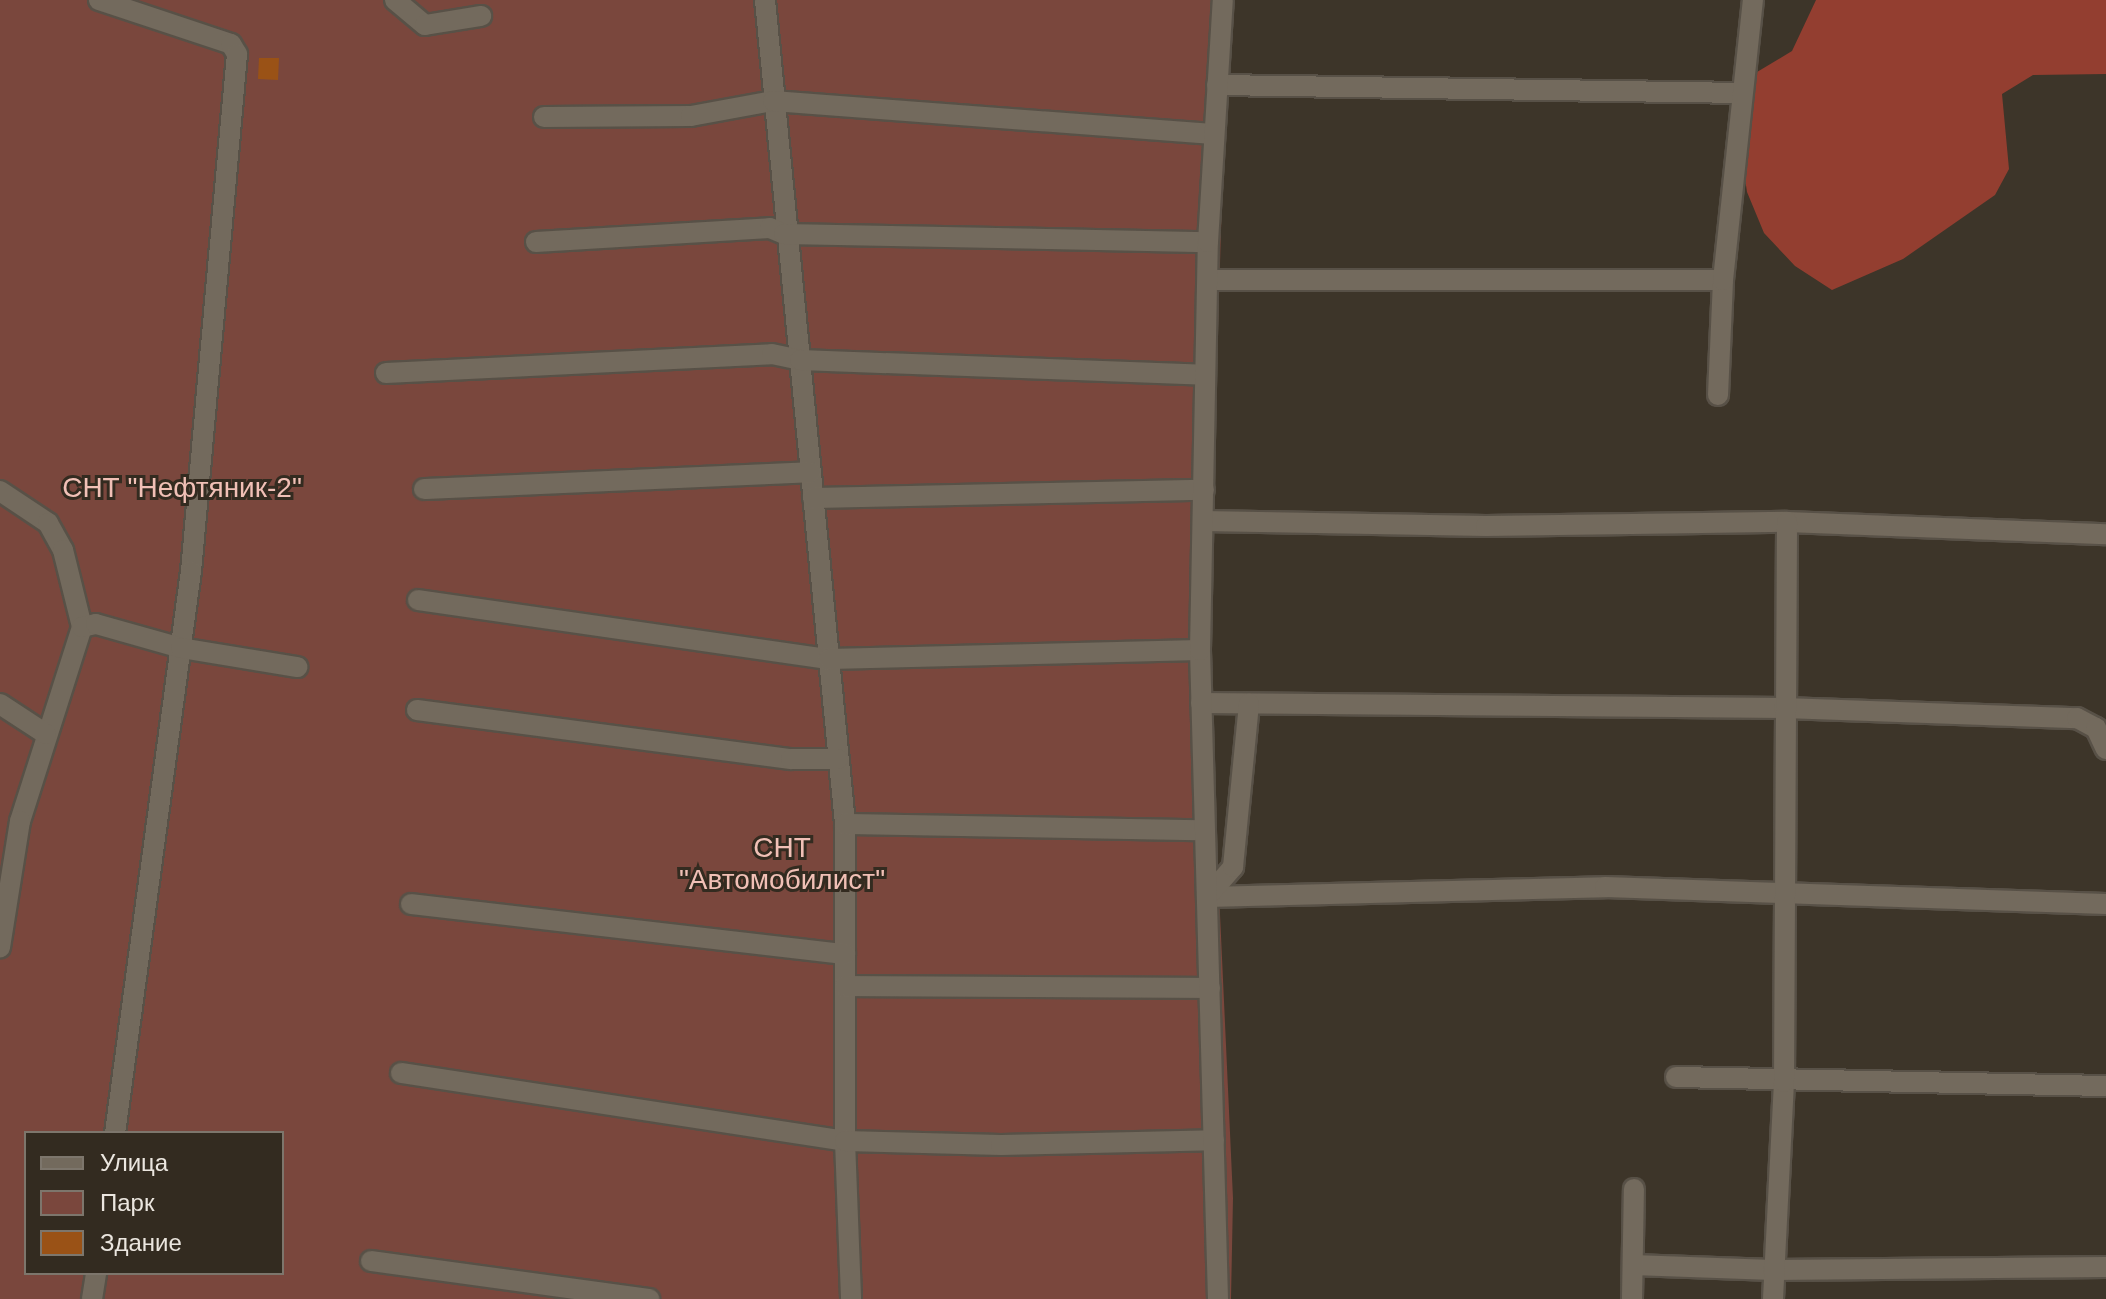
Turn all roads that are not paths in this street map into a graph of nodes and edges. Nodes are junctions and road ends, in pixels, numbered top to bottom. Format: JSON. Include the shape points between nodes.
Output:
{"nodes":[{"id":1,"x":99,"y":0,"type":"edge"},
{"id":2,"x":395,"y":0,"type":"edge"},
{"id":3,"x":765,"y":0,"type":"edge"},
{"id":4,"x":1223,"y":0,"type":"edge"},
{"id":5,"x":1753,"y":0,"type":"edge"},
{"id":6,"x":481,"y":16,"type":"dead end"},
{"id":7,"x":1217,"y":85,"type":"junction"},
{"id":8,"x":1741,"y":93,"type":"junction"},
{"id":9,"x":773,"y":101,"type":"junction"},
{"id":10,"x":544,"y":117,"type":"dead end"},
{"id":11,"x":1213,"y":134,"type":"junction"},
{"id":12,"x":784,"y":234,"type":"junction"},
{"id":13,"x":536,"y":242,"type":"dead end"},
{"id":14,"x":1208,"y":242,"type":"junction"},
{"id":15,"x":1208,"y":280,"type":"junction"},
{"id":16,"x":1723,"y":280,"type":"junction"},
{"id":17,"x":800,"y":360,"type":"junction"},
{"id":18,"x":386,"y":373,"type":"dead end"},
{"id":19,"x":1205,"y":375,"type":"junction"},
{"id":20,"x":1718,"y":395,"type":"dead end"},
{"id":21,"x":811,"y":472,"type":"junction"},
{"id":22,"x":424,"y":489,"type":"dead end"},
{"id":23,"x":1204,"y":490,"type":"junction"},
{"id":24,"x":0,"y":491,"type":"edge"},
{"id":25,"x":813,"y":498,"type":"junction"},
{"id":26,"x":1203,"y":521,"type":"junction"},
{"id":27,"x":1787,"y":522,"type":"junction"},
{"id":28,"x":2106,"y":534,"type":"edge"},
{"id":29,"x":418,"y":600,"type":"dead end"},
{"id":30,"x":82,"y":627,"type":"junction"},
{"id":31,"x":181,"y":648,"type":"junction"},
{"id":32,"x":1200,"y":650,"type":"junction"},
{"id":33,"x":829,"y":659,"type":"junction"},
{"id":34,"x":297,"y":667,"type":"dead end"},
{"id":35,"x":1201,"y":703,"type":"junction"},
{"id":36,"x":0,"y":704,"type":"edge"},
{"id":37,"x":1249,"y":704,"type":"junction"},
{"id":38,"x":1784,"y":708,"type":"junction"},
{"id":39,"x":417,"y":710,"type":"dead end"},
{"id":40,"x":46,"y":734,"type":"junction"},
{"id":41,"x":2106,"y":749,"type":"edge"},
{"id":42,"x":838,"y":759,"type":"junction"},
{"id":43,"x":845,"y":824,"type":"junction"},
{"id":44,"x":1203,"y":830,"type":"junction"},
{"id":45,"x":1785,"y":893,"type":"junction"},
{"id":46,"x":1207,"y":897,"type":"junction"},
{"id":47,"x":4,"y":900,"type":"edge"},
{"id":48,"x":411,"y":904,"type":"dead end"},
{"id":49,"x":2106,"y":904,"type":"edge"},
{"id":50,"x":0,"y":947,"type":"edge"},
{"id":51,"x":845,"y":954,"type":"junction"},
{"id":52,"x":845,"y":986,"type":"junction"},
{"id":53,"x":1210,"y":988,"type":"junction"},
{"id":54,"x":401,"y":1073,"type":"dead end"},
{"id":55,"x":1676,"y":1077,"type":"dead end"},
{"id":56,"x":1784,"y":1082,"type":"junction"},
{"id":57,"x":2106,"y":1086,"type":"edge"},
{"id":58,"x":115,"y":1131,"type":"edge"},
{"id":59,"x":1214,"y":1140,"type":"junction"},
{"id":60,"x":845,"y":1141,"type":"junction"},
{"id":61,"x":1634,"y":1189,"type":"dead end"},
{"id":62,"x":371,"y":1261,"type":"dead end"},
{"id":63,"x":1633,"y":1265,"type":"junction"},
{"id":64,"x":2106,"y":1267,"type":"edge"},
{"id":65,"x":1773,"y":1270,"type":"junction"},
{"id":66,"x":96,"y":1275,"type":"edge"},
{"id":67,"x":92,"y":1299,"type":"edge"},
{"id":68,"x":649,"y":1299,"type":"edge"},
{"id":69,"x":851,"y":1299,"type":"edge"},
{"id":70,"x":1218,"y":1299,"type":"edge"},
{"id":71,"x":1632,"y":1299,"type":"edge"},
{"id":72,"x":1773,"y":1299,"type":"edge"}],
"edges":[{"from":1,"to":31,"type":"street","via":[[231,44],[237,54],[210,386]]},
{"from":2,"to":6,"type":"street","via":[[425,25]]},
{"from":3,"to":9,"type":"street"},
{"from":4,"to":7,"type":"street"},
{"from":5,"to":8,"type":"street"},
{"from":7,"to":8,"type":"street"},
{"from":7,"to":11,"type":"street"},
{"from":8,"to":16,"type":"street"},
{"from":9,"to":10,"type":"street","via":[[691,116]]},
{"from":9,"to":11,"type":"street"},
{"from":9,"to":12,"type":"street"},
{"from":11,"to":14,"type":"street"},
{"from":12,"to":13,"type":"street","via":[[770,228]]},
{"from":12,"to":14,"type":"street"},
{"from":12,"to":17,"type":"street"},
{"from":14,"to":15,"type":"street"},
{"from":15,"to":16,"type":"street"},
{"from":15,"to":19,"type":"street"},
{"from":16,"to":20,"type":"street"},
{"from":17,"to":18,"type":"street","via":[[772,354]]},
{"from":17,"to":19,"type":"street"},
{"from":17,"to":21,"type":"street"},
{"from":19,"to":23,"type":"street"},
{"from":21,"to":22,"type":"street"},
{"from":21,"to":25,"type":"street"},
{"from":23,"to":25,"type":"street"},
{"from":23,"to":26,"type":"street"},
{"from":24,"to":30,"type":"street","via":[[48,523],[63,550]]},
{"from":25,"to":33,"type":"street"},
{"from":26,"to":27,"type":"street","via":[[1486,526]]},
{"from":26,"to":32,"type":"street"},
{"from":27,"to":28,"type":"street"},
{"from":27,"to":38,"type":"street"},
{"from":29,"to":33,"type":"street"},
{"from":30,"to":31,"type":"street","via":[[96,624]]},
{"from":30,"to":40,"type":"street"},
{"from":31,"to":34,"type":"street"},
{"from":31,"to":58,"type":"street"},
{"from":32,"to":33,"type":"street"},
{"from":32,"to":35,"type":"street"},
{"from":33,"to":42,"type":"street"},
{"from":35,"to":37,"type":"street"},
{"from":35,"to":44,"type":"street"},
{"from":36,"to":40,"type":"street"},
{"from":37,"to":38,"type":"street"},
{"from":37,"to":46,"type":"street","via":[[1233,867]]},
{"from":38,"to":41,"type":"street","via":[[2077,718],[2096,728]]},
{"from":38,"to":45,"type":"street"},
{"from":39,"to":42,"type":"street","via":[[791,759]]},
{"from":40,"to":47,"type":"street"},
{"from":42,"to":43,"type":"street"},
{"from":43,"to":44,"type":"street"},
{"from":43,"to":51,"type":"street"},
{"from":44,"to":46,"type":"street"},
{"from":45,"to":46,"type":"street","via":[[1605,887]]},
{"from":45,"to":49,"type":"street"},
{"from":45,"to":56,"type":"street"},
{"from":46,"to":53,"type":"street"},
{"from":47,"to":50,"type":"street"},
{"from":48,"to":51,"type":"street"},
{"from":51,"to":52,"type":"street"},
{"from":52,"to":53,"type":"street"},
{"from":52,"to":60,"type":"street"},
{"from":53,"to":59,"type":"street"},
{"from":54,"to":60,"type":"street"},
{"from":55,"to":56,"type":"street"},
{"from":56,"to":57,"type":"street"},
{"from":56,"to":65,"type":"street"},
{"from":59,"to":60,"type":"street","via":[[1001,1145]]},
{"from":59,"to":70,"type":"street"},
{"from":60,"to":69,"type":"street"},
{"from":61,"to":63,"type":"street"},
{"from":62,"to":68,"type":"street"},
{"from":63,"to":65,"type":"street"},
{"from":63,"to":71,"type":"street"},
{"from":64,"to":65,"type":"street"},
{"from":65,"to":72,"type":"street"},
{"from":66,"to":67,"type":"street"}]}
